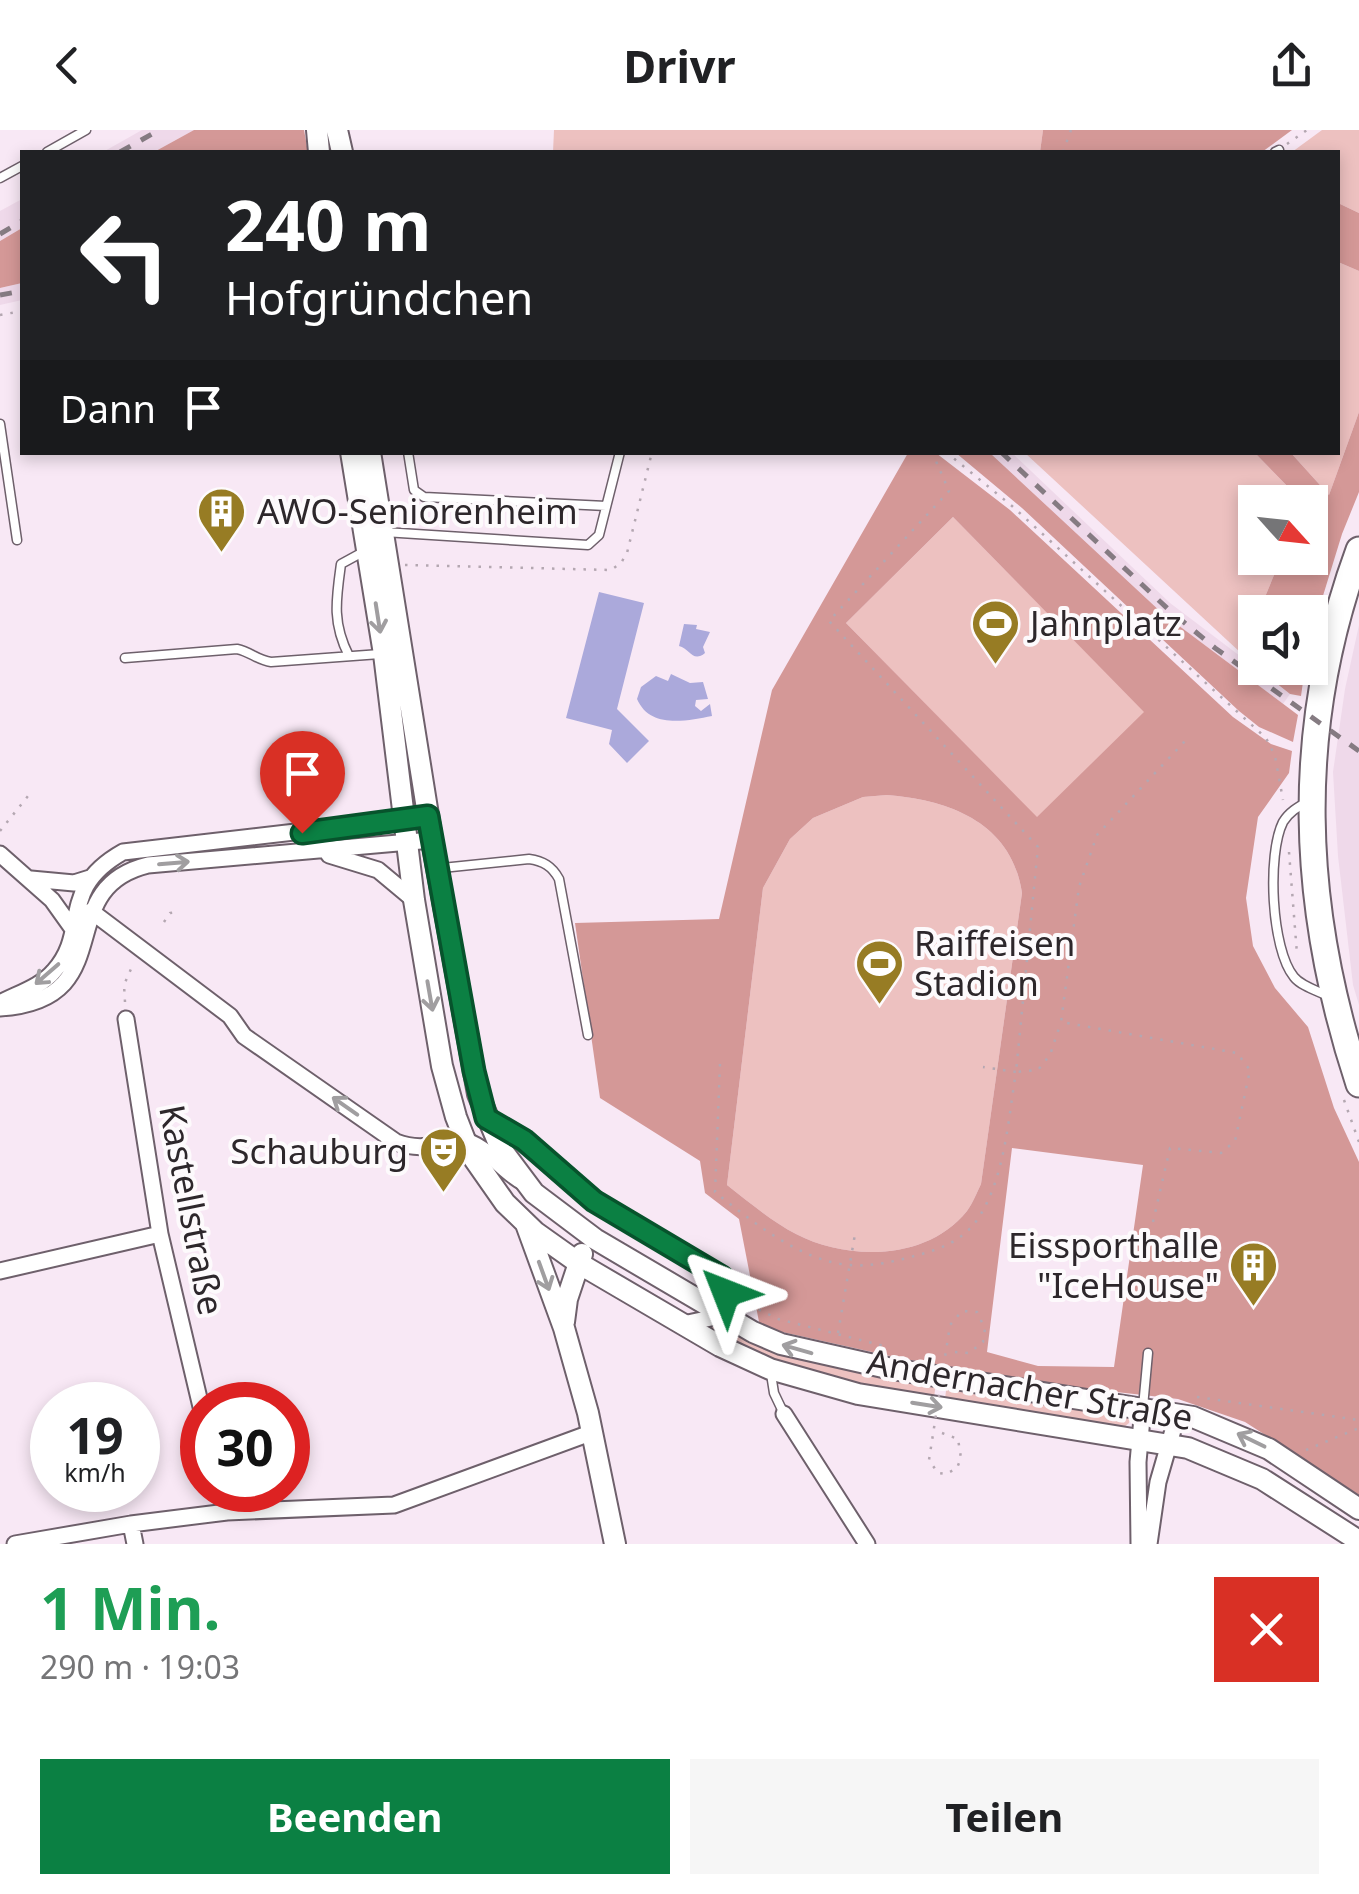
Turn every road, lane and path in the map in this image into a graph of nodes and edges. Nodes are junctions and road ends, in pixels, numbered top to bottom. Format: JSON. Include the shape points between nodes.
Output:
{"nodes":[{"id":1,"x":86,"y":130,"type":"edge"},
{"id":2,"x":1306,"y":130,"type":"edge"},
{"id":3,"x":51,"y":150,"type":"edge"},
{"id":4,"x":1278,"y":150,"type":"edge"},
{"id":5,"x":0,"y":424,"type":"edge"},
{"id":6,"x":351,"y":455,"type":"edge"},
{"id":7,"x":371,"y":455,"type":"edge"},
{"id":8,"x":619,"y":455,"type":"edge"},
{"id":9,"x":933,"y":455,"type":"edge"},
{"id":10,"x":950,"y":455,"type":"edge"},
{"id":11,"x":409,"y":456,"type":"edge"},
{"id":12,"x":606,"y":506,"type":"junction"},
{"id":13,"x":384,"y":532,"type":"junction"},
{"id":14,"x":17,"y":540,"type":"dead end"},
{"id":15,"x":367,"y":550,"type":"junction"},
{"id":16,"x":1359,"y":550,"type":"edge"},
{"id":17,"x":384,"y":654,"type":"junction"},
{"id":18,"x":349,"y":656,"type":"junction"},
{"id":19,"x":125,"y":658,"type":"dead end"},
{"id":20,"x":1185,"y":741,"type":"dead end"},
{"id":21,"x":32,"y":791,"type":"dead end"},
{"id":22,"x":1311,"y":800,"type":"junction"},
{"id":23,"x":428,"y":816,"type":"junction"},
{"id":24,"x":1287,"y":818,"type":"junction"},
{"id":25,"x":403,"y":820,"type":"junction"},
{"id":26,"x":0,"y":830,"type":"edge"},
{"id":27,"x":432,"y":840,"type":"junction"},
{"id":28,"x":406,"y":844,"type":"junction"},
{"id":29,"x":315,"y":851,"type":"junction"},
{"id":30,"x":0,"y":854,"type":"edge"},
{"id":31,"x":437,"y":868,"type":"junction"},
{"id":32,"x":90,"y":878,"type":"junction"},
{"id":33,"x":31,"y":879,"type":"junction"},
{"id":34,"x":52,"y":900,"type":"junction"},
{"id":35,"x":414,"y":900,"type":"junction"},
{"id":36,"x":89,"y":903,"type":"junction"},
{"id":37,"x":178,"y":912,"type":"dead end"},
{"id":38,"x":164,"y":922,"type":"dead end"},
{"id":39,"x":72,"y":928,"type":"junction"},
{"id":40,"x":142,"y":950,"type":"junction"},
{"id":41,"x":1307,"y":986,"type":"junction"},
{"id":42,"x":1334,"y":999,"type":"junction"},
{"id":43,"x":0,"y":1006,"type":"edge"},
{"id":44,"x":126,"y":1019,"type":"joint"},
{"id":45,"x":1061,"y":1022,"type":"junction"},
{"id":46,"x":588,"y":1035,"type":"dead end"},
{"id":47,"x":720,"y":1064,"type":"dead end"},
{"id":48,"x":983,"y":1067,"type":"dead end"},
{"id":49,"x":1016,"y":1072,"type":"junction"},
{"id":50,"x":1359,"y":1084,"type":"edge"},
{"id":51,"x":486,"y":1118,"type":"junction"},
{"id":52,"x":465,"y":1141,"type":"junction"},
{"id":53,"x":524,"y":1182,"type":"junction"},
{"id":54,"x":1152,"y":1222,"type":"dead end"},
{"id":55,"x":526,"y":1224,"type":"junction"},
{"id":56,"x":577,"y":1228,"type":"junction"},
{"id":57,"x":160,"y":1234,"type":"junction"},
{"id":58,"x":855,"y":1234,"type":"dead end"},
{"id":59,"x":580,"y":1264,"type":"junction"},
{"id":60,"x":850,"y":1266,"type":"junction"},
{"id":61,"x":0,"y":1270,"type":"edge"},
{"id":62,"x":721,"y":1302,"type":"junction"},
{"id":63,"x":681,"y":1324,"type":"junction"},
{"id":64,"x":564,"y":1328,"type":"junction"},
{"id":65,"x":838,"y":1334,"type":"junction"},
{"id":66,"x":896,"y":1349,"type":"dead end"},
{"id":67,"x":1148,"y":1353,"type":"dead end"},
{"id":68,"x":934,"y":1359,"type":"dead end"},
{"id":69,"x":770,"y":1369,"type":"junction"},
{"id":70,"x":195,"y":1382,"type":"edge"},
{"id":71,"x":1180,"y":1404,"type":"junction"},
{"id":72,"x":1143,"y":1407,"type":"junction"},
{"id":73,"x":784,"y":1414,"type":"joint"},
{"id":74,"x":1359,"y":1420,"type":"edge"},
{"id":75,"x":1359,"y":1428,"type":"edge"},
{"id":76,"x":593,"y":1432,"type":"junction"},
{"id":77,"x":942,"y":1433,"type":"dead end"},
{"id":78,"x":1139,"y":1438,"type":"junction"},
{"id":79,"x":1169,"y":1444,"type":"junction"},
{"id":80,"x":1287,"y":1460,"type":"junction"},
{"id":81,"x":310,"y":1508,"type":"edge"},
{"id":82,"x":1359,"y":1509,"type":"edge"},
{"id":83,"x":226,"y":1512,"type":"edge"},
{"id":84,"x":131,"y":1524,"type":"junction"},
{"id":85,"x":1359,"y":1540,"type":"edge"},
{"id":86,"x":15,"y":1544,"type":"edge"},
{"id":87,"x":135,"y":1544,"type":"edge"},
{"id":88,"x":615,"y":1544,"type":"edge"},
{"id":89,"x":867,"y":1544,"type":"edge"},
{"id":90,"x":1139,"y":1544,"type":"edge"},
{"id":91,"x":1150,"y":1544,"type":"edge"}],
"edges":[{"from":1,"to":3,"type":"lane"},
{"from":2,"to":4,"type":"path"},
{"from":5,"to":14,"type":"lane"},
{"from":6,"to":15,"type":"street","name":"Andernacher Straße"},
{"from":7,"to":13,"type":"street","name":"Andernacher Straße"},
{"from":8,"to":12,"type":"lane"},
{"from":9,"to":49,"type":"path","via":[[949,491],[829,622],[1038,846]]},
{"from":10,"to":24,"type":"path","via":[[1266,738]]},
{"from":11,"to":12,"type":"lane","via":[[414,490],[424,497]]},
{"from":12,"to":13,"type":"lane","via":[[599,536],[588,545]]},
{"from":13,"to":23,"type":"street","name":"Andernacher Straße"},
{"from":15,"to":17,"type":"street","name":"Andernacher Straße","one_way":true},
{"from":15,"to":18,"type":"lane","via":[[341,564],[338,634]]},
{"from":16,"to":22,"type":"main road","via":[[1325,674]]},
{"from":17,"to":18,"type":"lane"},
{"from":17,"to":25,"type":"street","name":"Andernacher Straße"},
{"from":18,"to":19,"type":"lane","via":[[271,662],[237,649]]},
{"from":20,"to":45,"type":"path","via":[[1097,835],[1079,887]]},
{"from":21,"to":26,"type":"path"},
{"from":22,"to":24,"type":"lane"},
{"from":22,"to":42,"type":"main road","via":[[1320,928]]},
{"from":23,"to":25,"type":"street"},
{"from":23,"to":27,"type":"street","name":"Andernacher Straße"},
{"from":24,"to":41,"type":"path","via":[[1298,956]]},
{"from":24,"to":41,"type":"lane","via":[[1274,883],[1278,946],[1294,978]]},
{"from":25,"to":28,"type":"street","name":"Andernacher Straße"},
{"from":25,"to":32,"type":"street","via":[[123,852]]},
{"from":27,"to":28,"type":"street"},
{"from":27,"to":31,"type":"street","name":"Andernacher Straße"},
{"from":28,"to":29,"type":"street"},
{"from":28,"to":35,"type":"street","name":"Andernacher Straße"},
{"from":29,"to":35,"type":"street","via":[[378,870]]},
{"from":36,"to":29,"type":"street","one_way":true,"via":[[116,876],[148,865]]},
{"from":30,"to":33,"type":"street"},
{"from":31,"to":46,"type":"lane","via":[[529,859],[556,872]]},
{"from":31,"to":51,"type":"street","name":"Andernacher Straße"},
{"from":32,"to":33,"type":"street"},
{"from":32,"to":36,"type":"street"},
{"from":33,"to":34,"type":"street"},
{"from":34,"to":36,"type":"street"},
{"from":34,"to":39,"type":"street"},
{"from":35,"to":52,"type":"street","name":"Andernacher Straße","one_way":true,"via":[[442,1066]]},
{"from":36,"to":39,"type":"street"},
{"from":36,"to":40,"type":"street"},
{"from":36,"to":43,"type":"street","via":[[80,960],[64,985],[41,1000]]},
{"from":37,"to":38,"type":"path"},
{"from":39,"to":43,"type":"street","one_way":true,"via":[[52,974]]},
{"from":40,"to":44,"type":"path","via":[[124,985]]},
{"from":52,"to":40,"type":"street","one_way":true,"via":[[418,1149],[396,1142],[244,1036],[230,1016]]},
{"from":41,"to":42,"type":"lane"},
{"from":42,"to":50,"type":"main road"},
{"from":44,"to":57,"type":"street","name":"Kastellstraße"},
{"from":45,"to":49,"type":"path","via":[[1038,1070]]},
{"from":45,"to":54,"type":"path","via":[[1237,1052],[1250,1070],[1235,1141],[1220,1153],[1170,1148]]},
{"from":47,"to":60,"type":"path","via":[[716,1192],[781,1239]]},
{"from":48,"to":49,"type":"path"},
{"from":49,"to":60,"type":"path","via":[[1003,1148],[976,1223],[946,1248]]},
{"from":51,"to":53,"type":"street","name":"Andernacher Straße"},
{"from":51,"to":62,"type":"street","name":"Andernacher Straße","via":[[524,1140],[594,1201],[722,1277]]},
{"from":52,"to":53,"type":"street"},
{"from":52,"to":55,"type":"street","name":"Andernacher Straße","via":[[496,1193]]},
{"from":53,"to":56,"type":"street","name":"Andernacher Straße"},
{"from":55,"to":59,"type":"street","name":"Andernacher Straße"},
{"from":55,"to":64,"type":"street","one_way":true},
{"from":56,"to":59,"type":"street"},
{"from":56,"to":62,"type":"street","name":"Andernacher Straße"},
{"from":57,"to":61,"type":"street"},
{"from":57,"to":70,"type":"street","name":"Kastellstraße"},
{"from":58,"to":60,"type":"path"},
{"from":59,"to":63,"type":"street","name":"Andernacher Straße"},
{"from":59,"to":64,"type":"street"},
{"from":60,"to":65,"type":"path"},
{"from":62,"to":63,"type":"street","via":[[705,1321]]},
{"from":62,"to":65,"type":"path"},
{"from":72,"to":62,"type":"street","name":"Andernacher Straße","one_way":true,"via":[[809,1352],[766,1338]]},
{"from":63,"to":69,"type":"street","name":"Andernacher Straße"},
{"from":64,"to":76,"type":"street"},
{"from":65,"to":66,"type":"path"},
{"from":67,"to":72,"type":"lane"},
{"from":68,"to":77,"type":"path","bridge":true,"via":[[954,1364],[955,1352],[969,1353],[983,1342],[977,1312],[962,1311],[950,1324],[929,1460],[946,1474],[957,1468],[961,1447]]},
{"from":69,"to":73,"type":"lane"},
{"from":69,"to":78,"type":"street","name":"Andernacher Straße","one_way":true,"via":[[858,1394]]},
{"from":71,"to":72,"type":"street","name":"Andernacher Straße"},
{"from":71,"to":74,"type":"path"},
{"from":71,"to":79,"type":"street"},
{"from":80,"to":71,"type":"street","name":"Andernacher Straße","one_way":true},
{"from":72,"to":78,"type":"street"},
{"from":73,"to":89,"type":"street"},
{"from":75,"to":80,"type":"path"},
{"from":76,"to":81,"type":"street","via":[[394,1505]]},
{"from":76,"to":88,"type":"street"},
{"from":78,"to":79,"type":"street","name":"Andernacher Straße"},
{"from":78,"to":90,"type":"street"},
{"from":79,"to":85,"type":"street","name":"Andernacher Straße","via":[[1262,1478]]},
{"from":79,"to":91,"type":"street"},
{"from":80,"to":82,"type":"street","name":"Andernacher Straße"},
{"from":83,"to":84,"type":"street"},
{"from":84,"to":86,"type":"street"},
{"from":84,"to":87,"type":"street"}]}
